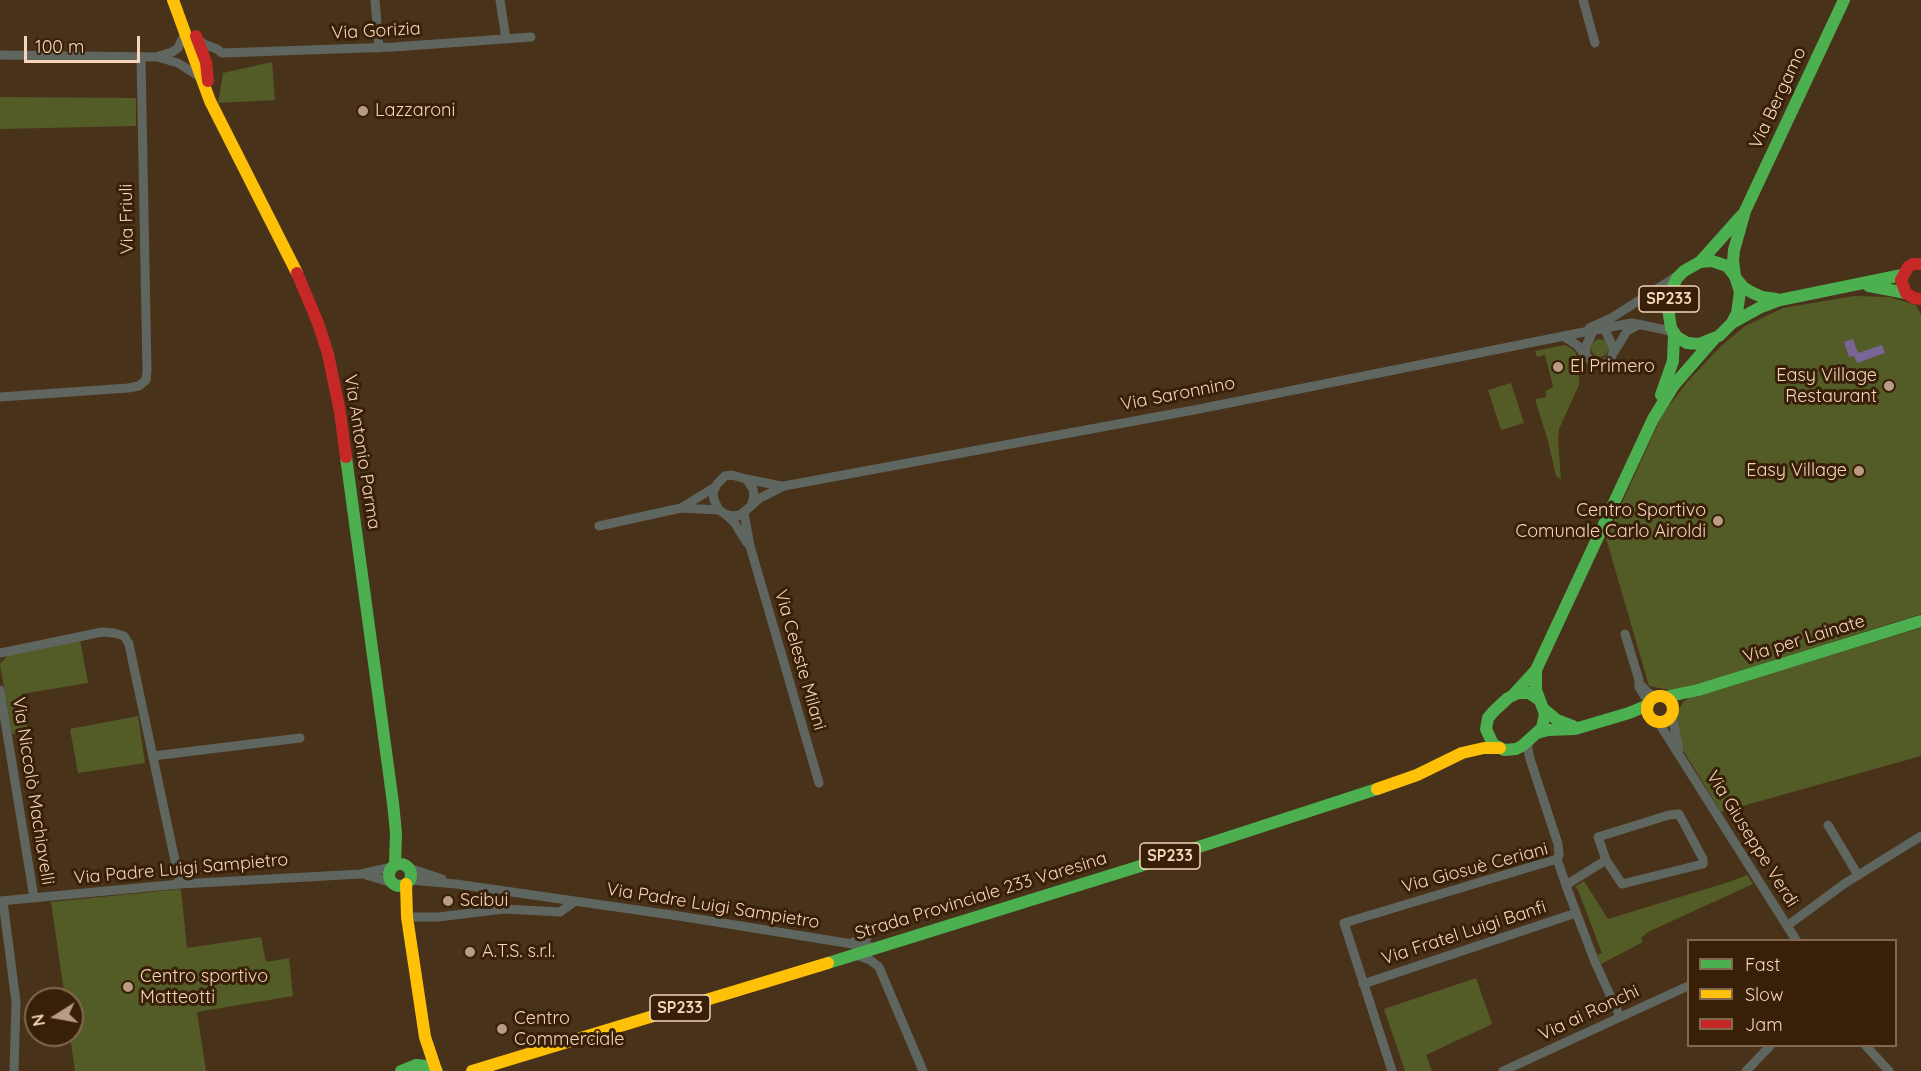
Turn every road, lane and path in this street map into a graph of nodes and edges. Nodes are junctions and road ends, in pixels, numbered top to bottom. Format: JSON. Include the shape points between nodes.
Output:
{"nodes":[{"id":1,"x":173,"y":0,"type":"edge"},
{"id":2,"x":182,"y":0,"type":"edge"},
{"id":3,"x":375,"y":0,"type":"edge"},
{"id":4,"x":500,"y":0,"type":"edge"},
{"id":5,"x":1583,"y":0,"type":"edge"},
{"id":6,"x":1844,"y":0,"type":"edge"},
{"id":7,"x":185,"y":32,"type":"junction"},
{"id":8,"x":531,"y":37,"type":"dead end"},
{"id":9,"x":198,"y":39,"type":"junction"},
{"id":10,"x":506,"y":39,"type":"junction"},
{"id":11,"x":1595,"y":43,"type":"dead end"},
{"id":12,"x":379,"y":48,"type":"junction"},
{"id":13,"x":222,"y":53,"type":"junction"},
{"id":14,"x":0,"y":55,"type":"edge"},
{"id":15,"x":157,"y":57,"type":"junction"},
{"id":16,"x":141,"y":58,"type":"junction"},
{"id":17,"x":206,"y":62,"type":"junction"},
{"id":18,"x":200,"y":76,"type":"junction"},
{"id":19,"x":210,"y":101,"type":"junction"},
{"id":20,"x":1745,"y":211,"type":"junction"},
{"id":21,"x":1701,"y":262,"type":"junction"},
{"id":22,"x":1921,"y":264,"type":"edge"},
{"id":23,"x":1680,"y":274,"type":"junction"},
{"id":24,"x":1902,"y":275,"type":"junction"},
{"id":25,"x":1735,"y":276,"type":"junction"},
{"id":26,"x":1856,"y":285,"type":"junction"},
{"id":27,"x":1906,"y":293,"type":"junction"},
{"id":28,"x":1921,"y":299,"type":"edge"},
{"id":29,"x":1780,"y":300,"type":"junction"},
{"id":30,"x":1732,"y":323,"type":"junction"},
{"id":31,"x":1640,"y":324,"type":"junction"},
{"id":32,"x":1599,"y":327,"type":"junction"},
{"id":33,"x":1674,"y":334,"type":"junction"},
{"id":34,"x":1563,"y":336,"type":"junction"},
{"id":35,"x":1714,"y":339,"type":"junction"},
{"id":36,"x":1614,"y":351,"type":"junction"},
{"id":37,"x":1586,"y":355,"type":"junction"},
{"id":38,"x":0,"y":397,"type":"edge"},
{"id":39,"x":1653,"y":419,"type":"junction"},
{"id":40,"x":747,"y":479,"type":"junction"},
{"id":41,"x":784,"y":486,"type":"junction"},
{"id":42,"x":715,"y":487,"type":"junction"},
{"id":43,"x":681,"y":508,"type":"junction"},
{"id":44,"x":748,"y":510,"type":"junction"},
{"id":45,"x":722,"y":512,"type":"junction"},
{"id":46,"x":599,"y":526,"type":"dead end"},
{"id":47,"x":750,"y":546,"type":"junction"},
{"id":48,"x":1921,"y":621,"type":"edge"},
{"id":49,"x":1625,"y":634,"type":"dead end"},
{"id":50,"x":0,"y":653,"type":"edge"},
{"id":51,"x":1536,"y":670,"type":"junction"},
{"id":52,"x":0,"y":690,"type":"edge"},
{"id":53,"x":1698,"y":690,"type":"junction"},
{"id":54,"x":1514,"y":694,"type":"junction"},
{"id":55,"x":1538,"y":699,"type":"junction"},
{"id":56,"x":1654,"y":707,"type":"junction"},
{"id":57,"x":1545,"y":710,"type":"junction"},
{"id":58,"x":1673,"y":713,"type":"junction"},
{"id":59,"x":1486,"y":724,"type":"junction"},
{"id":60,"x":1580,"y":727,"type":"junction"},
{"id":61,"x":1532,"y":737,"type":"junction"},
{"id":62,"x":300,"y":738,"type":"dead end"},
{"id":63,"x":1500,"y":748,"type":"junction"},
{"id":64,"x":1462,"y":753,"type":"junction"},
{"id":65,"x":153,"y":756,"type":"junction"},
{"id":66,"x":1680,"y":756,"type":"junction"},
{"id":67,"x":819,"y":783,"type":"dead end"},
{"id":68,"x":1828,"y":825,"type":"dead end"},
{"id":69,"x":396,"y":833,"type":"junction"},
{"id":70,"x":1921,"y":836,"type":"edge"},
{"id":71,"x":1557,"y":859,"type":"junction"},
{"id":72,"x":1606,"y":860,"type":"junction"},
{"id":73,"x":394,"y":866,"type":"junction"},
{"id":74,"x":361,"y":874,"type":"junction"},
{"id":75,"x":1858,"y":875,"type":"junction"},
{"id":76,"x":403,"y":880,"type":"junction"},
{"id":77,"x":180,"y":884,"type":"junction"},
{"id":78,"x":1566,"y":885,"type":"junction"},
{"id":79,"x":34,"y":898,"type":"junction"},
{"id":80,"x":2,"y":901,"type":"edge"},
{"id":81,"x":574,"y":902,"type":"junction"},
{"id":82,"x":1576,"y":913,"type":"junction"},
{"id":83,"x":407,"y":917,"type":"junction"},
{"id":84,"x":1787,"y":926,"type":"junction"},
{"id":85,"x":870,"y":929,"type":"dead end"},
{"id":86,"x":1794,"y":939,"type":"edge"},
{"id":87,"x":850,"y":949,"type":"junction"},
{"id":88,"x":1363,"y":984,"type":"junction"},
{"id":89,"x":1687,"y":987,"type":"edge"},
{"id":90,"x":1620,"y":1017,"type":"junction"},
{"id":91,"x":425,"y":1038,"type":"junction"},
{"id":92,"x":1769,"y":1047,"type":"edge"},
{"id":93,"x":1867,"y":1047,"type":"edge"},
{"id":94,"x":1525,"y":1061,"type":"junction"},
{"id":95,"x":506,"y":1062,"type":"junction"},
{"id":96,"x":405,"y":1069,"type":"edge"},
{"id":97,"x":1753,"y":1069,"type":"edge"},
{"id":98,"x":14,"y":1071,"type":"edge"},
{"id":99,"x":436,"y":1071,"type":"edge"},
{"id":100,"x":472,"y":1071,"type":"edge"},
{"id":101,"x":490,"y":1071,"type":"edge"},
{"id":102,"x":923,"y":1071,"type":"edge"},
{"id":103,"x":1392,"y":1071,"type":"edge"},
{"id":104,"x":1503,"y":1071,"type":"edge"},
{"id":105,"x":1530,"y":1071,"type":"edge"},
{"id":106,"x":1889,"y":1071,"type":"edge"}],
"edges":[{"from":1,"to":7,"type":"main road","name":"Via Antonio Parma"},
{"from":2,"to":9,"type":"main road","name":"Via Antonio Parma"},
{"from":3,"to":12,"type":"street"},
{"from":4,"to":10,"type":"street"},
{"from":5,"to":11,"type":"street"},
{"from":6,"to":20,"type":"main road","name":"Via Bergamo","number":"SP233"},
{"from":7,"to":15,"type":"street","via":[[178,48]]},
{"from":7,"to":17,"type":"street","via":[[196,53]]},
{"from":7,"to":18,"type":"main road","name":"Via Antonio Parma"},
{"from":8,"to":10,"type":"street","name":"Via Gorizia"},
{"from":9,"to":13,"type":"street"},
{"from":9,"to":17,"type":"main road","name":"Via Antonio Parma"},
{"from":10,"to":12,"type":"street","name":"Via Gorizia"},
{"from":12,"to":13,"type":"street","name":"Via Gorizia"},
{"from":13,"to":17,"type":"street","name":"Via Gorizia","via":[[215,62]]},
{"from":14,"to":16,"type":"street"},
{"from":15,"to":16,"type":"street"},
{"from":15,"to":18,"type":"street"},
{"from":16,"to":38,"type":"street","name":"Via Friuli","via":[[146,380],[139,386],[121,389]]},
{"from":17,"to":19,"type":"main road","name":"Via Antonio Parma"},
{"from":18,"to":19,"type":"main road","name":"Via Antonio Parma"},
{"from":19,"to":69,"type":"main road","name":"Via Antonio Parma","via":[[292,262],[328,354],[340,412]]},
{"from":20,"to":21,"type":"main road","name":"Via Bergamo","number":"SP233"},
{"from":20,"to":25,"type":"main road","name":"Via Bergamo","number":"SP233","via":[[1734,250]]},
{"from":21,"to":23,"type":"main road","number":"SP233"},
{"from":21,"to":25,"type":"main road","number":"SP233","via":[[1722,264]]},
{"from":22,"to":24,"type":"main road","via":[[1913,264]]},
{"from":23,"to":32,"type":"street","name":"Via Saronnino"},
{"from":23,"to":33,"type":"main road","number":"SP233","via":[[1672,287],[1668,308]]},
{"from":24,"to":26,"type":"main road"},
{"from":24,"to":27,"type":"main road"},
{"from":25,"to":29,"type":"main road","via":[[1751,292]]},
{"from":25,"to":30,"type":"main road","number":"SP233","via":[[1740,299]]},
{"from":26,"to":27,"type":"main road"},
{"from":26,"to":29,"type":"main road"},
{"from":27,"to":28,"type":"main road"},
{"from":29,"to":30,"type":"main road"},
{"from":30,"to":35,"type":"main road","number":"SP233"},
{"from":31,"to":32,"type":"street","name":"Via Saronnino"},
{"from":31,"to":33,"type":"street","name":"Via Saronnino"},
{"from":31,"to":36,"type":"street","via":[[1628,332]]},
{"from":32,"to":34,"type":"street","name":"Via Saronnino"},
{"from":32,"to":36,"type":"street"},
{"from":32,"to":37,"type":"street","via":[[1586,346]]},
{"from":33,"to":35,"type":"main road","number":"SP233","via":[[1694,344]]},
{"from":33,"to":39,"type":"main road","number":"SP233","via":[[1673,361]]},
{"from":34,"to":37,"type":"street"},
{"from":34,"to":41,"type":"street","name":"Via Saronnino"},
{"from":35,"to":39,"type":"main road","number":"SP233","via":[[1674,385]]},
{"from":36,"to":37,"type":"street","via":[[1609,361],[1600,364],[1591,362]]},
{"from":39,"to":51,"type":"main road","number":"SP233"},
{"from":40,"to":41,"type":"street","name":"Via Saronnino"},
{"from":40,"to":42,"type":"street","name":"Via Saronnino","via":[[725,476]]},
{"from":40,"to":44,"type":"street","via":[[754,496]]},
{"from":41,"to":44,"type":"street","name":"Via Saronnino","via":[[760,498]]},
{"from":42,"to":43,"type":"street","name":"Via Saronnino"},
{"from":42,"to":45,"type":"street","via":[[714,500]]},
{"from":43,"to":45,"type":"street","name":"Via Saronnino"},
{"from":43,"to":46,"type":"street","name":"Via Saronnino"},
{"from":44,"to":45,"type":"street","name":"Via Saronnino","via":[[733,516]]},
{"from":44,"to":47,"type":"street"},
{"from":45,"to":47,"type":"street"},
{"from":47,"to":67,"type":"street","name":"Via Celeste Milani"},
{"from":48,"to":53,"type":"main road","name":"Via per Lainate"},
{"from":49,"to":56,"type":"street","name":"Via Giuseppe Verdi","via":[[1639,680]]},
{"from":50,"to":65,"type":"street","via":[[102,632],[124,636]]},
{"from":51,"to":54,"type":"main road","number":"SP233"},
{"from":51,"to":55,"type":"main road","number":"SP233"},
{"from":52,"to":79,"type":"street","name":"Via Niccolò Machiavelli"},
{"from":53,"to":56,"type":"main road","name":"Via per Lainate"},
{"from":53,"to":58,"type":"main road","name":"Via per Lainate"},
{"from":54,"to":55,"type":"main road","via":[[1528,693]]},
{"from":54,"to":59,"type":"main road","number":"SP233","via":[[1494,711]]},
{"from":55,"to":57,"type":"main road","number":"SP233"},
{"from":56,"to":58,"type":"main road","name":"Via per Lainate","via":[[1666,721]]},
{"from":56,"to":58,"type":"main road","via":[[1672,702]]},
{"from":56,"to":60,"type":"main road","name":"Via per Lainate"},
{"from":56,"to":66,"type":"street","name":"Via Giuseppe Verdi"},
{"from":57,"to":60,"type":"main road","via":[[1557,720]]},
{"from":57,"to":61,"type":"main road","via":[[1545,721]]},
{"from":58,"to":66,"type":"street","name":"Via Giuseppe Verdi"},
{"from":59,"to":63,"type":"main road","via":[[1489,738]]},
{"from":59,"to":64,"type":"main road","number":"SP233"},
{"from":60,"to":61,"type":"main road","name":"Via per Lainate","via":[[1548,730]]},
{"from":61,"to":63,"type":"main road","number":"SP233","via":[[1516,749]]},
{"from":61,"to":71,"type":"street","via":[[1528,750],[1558,844]]},
{"from":62,"to":65,"type":"street"},
{"from":63,"to":64,"type":"main road","number":"SP233"},
{"from":64,"to":87,"type":"main road","name":"Strada Provinciale 233 Varesina","number":"SP233","via":[[1396,783],[1134,868],[874,948]]},
{"from":65,"to":77,"type":"street"},
{"from":66,"to":84,"type":"street","name":"Via Giuseppe Verdi"},
{"from":68,"to":75,"type":"street"},
{"from":69,"to":73,"type":"main road","name":"Via Antonio Parma"},
{"from":69,"to":76,"type":"main road","name":"Via Antonio Parma"},
{"from":70,"to":75,"type":"street"},
{"from":71,"to":78,"type":"street","name":"Via Giosuè Ceriani"},
{"from":71,"to":88,"type":"street","name":"Via Giosuè Ceriani","via":[[1344,923]]},
{"from":72,"to":72,"type":"street","via":[[1622,884],[1703,864],[1679,814],[1598,837]]},
{"from":72,"to":78,"type":"street"},
{"from":73,"to":74,"type":"street","name":"Via Padre Luigi Sampietro"},
{"from":73,"to":76,"type":"main road","name":"Via Antonio Parma","via":[[390,877]]},
{"from":73,"to":76,"type":"main road","via":[[404,864]]},
{"from":74,"to":76,"type":"street","name":"Via Padre Luigi Sampietro"},
{"from":74,"to":77,"type":"street","name":"Via Padre Luigi Sampietro"},
{"from":75,"to":84,"type":"street"},
{"from":76,"to":81,"type":"street","name":"Via Padre Luigi Sampietro"},
{"from":76,"to":83,"type":"main road","name":"Via Antonio Parma"},
{"from":77,"to":79,"type":"street","name":"Via Padre Luigi Sampietro"},
{"from":78,"to":82,"type":"street","name":"Via Giosuè Ceriani"},
{"from":79,"to":80,"type":"street","name":"Via Padre Luigi Sampietro"},
{"from":80,"to":98,"type":"street","name":"Via Padre Luigi Sampietro","via":[[16,1002]]},
{"from":81,"to":83,"type":"street","name":"Via Padre Luigi Sampietro","via":[[560,912],[504,909]]},
{"from":81,"to":87,"type":"street","name":"Via Padre Luigi Sampietro","via":[[679,916]]},
{"from":82,"to":88,"type":"street","name":"Via Fratel Luigi Banfi"},
{"from":82,"to":90,"type":"street","name":"Via Giosuè Ceriani"},
{"from":83,"to":91,"type":"main road","name":"Via Antonio Parma"},
{"from":84,"to":86,"type":"street","name":"Via Giuseppe Verdi"},
{"from":85,"to":87,"type":"street","via":[[867,938]]},
{"from":87,"to":95,"type":"main road","name":"Strada Provinciale 233 Varesina","number":"SP233"},
{"from":87,"to":102,"type":"street","name":"Via Padre Luigi Sampietro","via":[[879,967]]},
{"from":88,"to":103,"type":"street"},
{"from":89,"to":90,"type":"street","name":"Via ai Ronchi"},
{"from":90,"to":94,"type":"street","name":"Via ai Ronchi"},
{"from":91,"to":96,"type":"main road","via":[[418,1057]]},
{"from":91,"to":99,"type":"main road","name":"Via Antonio Parma"},
{"from":92,"to":97,"type":"street"},
{"from":93,"to":106,"type":"street"},
{"from":94,"to":104,"type":"street","name":"Via ai Ronchi"},
{"from":94,"to":105,"type":"street"},
{"from":95,"to":100,"type":"main road","name":"Strada Provinciale 233 Varesina","number":"SP233"},
{"from":95,"to":101,"type":"main road","name":"Strada Provinciale 233 Varesina","number":"SP233"},
{"from":96,"to":99,"type":"main road","via":[[427,1066]]}]}
